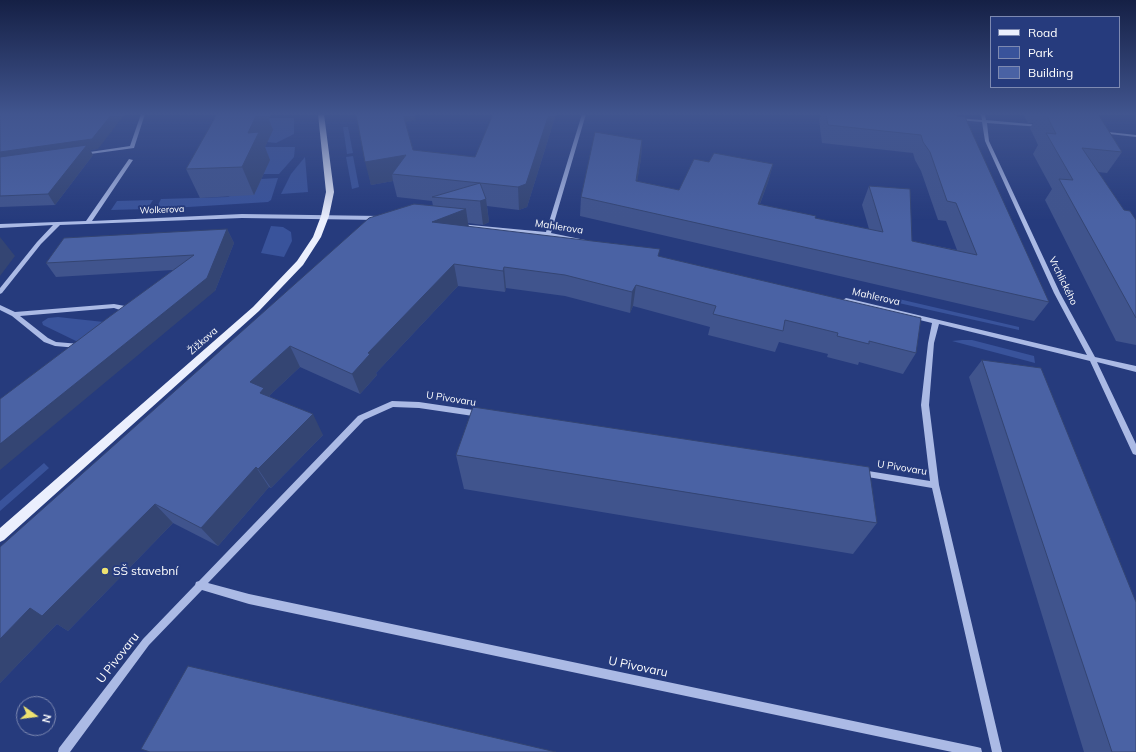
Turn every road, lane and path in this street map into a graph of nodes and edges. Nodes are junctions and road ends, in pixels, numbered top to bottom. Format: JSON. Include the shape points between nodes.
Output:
{"nodes":[{"id":1,"x":118,"y":149,"type":"edge"},
{"id":2,"x":325,"y":149,"type":"edge"},
{"id":3,"x":573,"y":149,"type":"edge"},
{"id":4,"x":991,"y":149,"type":"edge"},
{"id":5,"x":77,"y":155,"type":"edge"},
{"id":6,"x":131,"y":160,"type":"dead end"},
{"id":7,"x":325,"y":216,"type":"junction"},
{"id":8,"x":390,"y":219,"type":"edge"},
{"id":9,"x":90,"y":221,"type":"junction"},
{"id":10,"x":59,"y":222,"type":"junction"},
{"id":11,"x":453,"y":225,"type":"edge"},
{"id":12,"x":0,"y":226,"type":"edge"},
{"id":13,"x":548,"y":234,"type":"junction"},
{"id":14,"x":595,"y":243,"type":"edge"},
{"id":15,"x":0,"y":292,"type":"edge"},
{"id":16,"x":836,"y":298,"type":"edge"},
{"id":17,"x":0,"y":307,"type":"edge"},
{"id":18,"x":14,"y":314,"type":"junction"},
{"id":19,"x":936,"y":321,"type":"junction"},
{"id":20,"x":117,"y":322,"type":"edge"},
{"id":21,"x":86,"y":344,"type":"edge"},
{"id":22,"x":1092,"y":358,"type":"junction"},
{"id":23,"x":1136,"y":369,"type":"edge"},
{"id":24,"x":490,"y":416,"type":"edge"},
{"id":25,"x":1136,"y":452,"type":"edge"},
{"id":26,"x":854,"y":471,"type":"edge"},
{"id":27,"x":935,"y":485,"type":"junction"},
{"id":28,"x":0,"y":536,"type":"edge"},
{"id":29,"x":199,"y":585,"type":"junction"},
{"id":30,"x":63,"y":752,"type":"edge"},
{"id":31,"x":977,"y":752,"type":"edge"},
{"id":32,"x":997,"y":752,"type":"edge"}],
"edges":[{"from":1,"to":5,"type":"street"},
{"from":2,"to":7,"type":"main road","name":"Žižkova","via":[[330,192]]},
{"from":3,"to":13,"type":"street"},
{"from":4,"to":22,"type":"street","name":"Vrchlického","via":[[1057,293]]},
{"from":6,"to":9,"type":"street"},
{"from":7,"to":8,"type":"street"},
{"from":7,"to":9,"type":"street","name":"Wolkerova"},
{"from":7,"to":28,"type":"main road","name":"Žižkova","via":[[317,237],[300,264],[256,309]]},
{"from":9,"to":10,"type":"street","name":"Wolkerova"},
{"from":10,"to":12,"type":"street","name":"Wolkerova"},
{"from":10,"to":15,"type":"street"},
{"from":11,"to":13,"type":"street","name":"Mahlerova"},
{"from":13,"to":14,"type":"street","name":"Mahlerova"},
{"from":16,"to":19,"type":"street","name":"Mahlerova"},
{"from":17,"to":18,"type":"street"},
{"from":18,"to":20,"type":"street","via":[[114,306],[123,308],[125,314]]},
{"from":18,"to":21,"type":"street","via":[[54,344]]},
{"from":19,"to":22,"type":"street","name":"Mahlerova"},
{"from":19,"to":27,"type":"street","name":"U Pivovaru","via":[[931,343],[926,405]]},
{"from":22,"to":23,"type":"street","name":"Mahlerova"},
{"from":22,"to":25,"type":"street","name":"Vrchlického"},
{"from":24,"to":29,"type":"street","name":"U Pivovaru","via":[[419,405],[392,404],[361,418]]},
{"from":26,"to":27,"type":"street","name":"U Pivovaru"},
{"from":27,"to":32,"type":"street","name":"U Pivovaru"},
{"from":29,"to":30,"type":"street","name":"U Pivovaru","via":[[146,642]]},
{"from":29,"to":31,"type":"street","name":"U Pivovaru","via":[[249,599]]}]}
